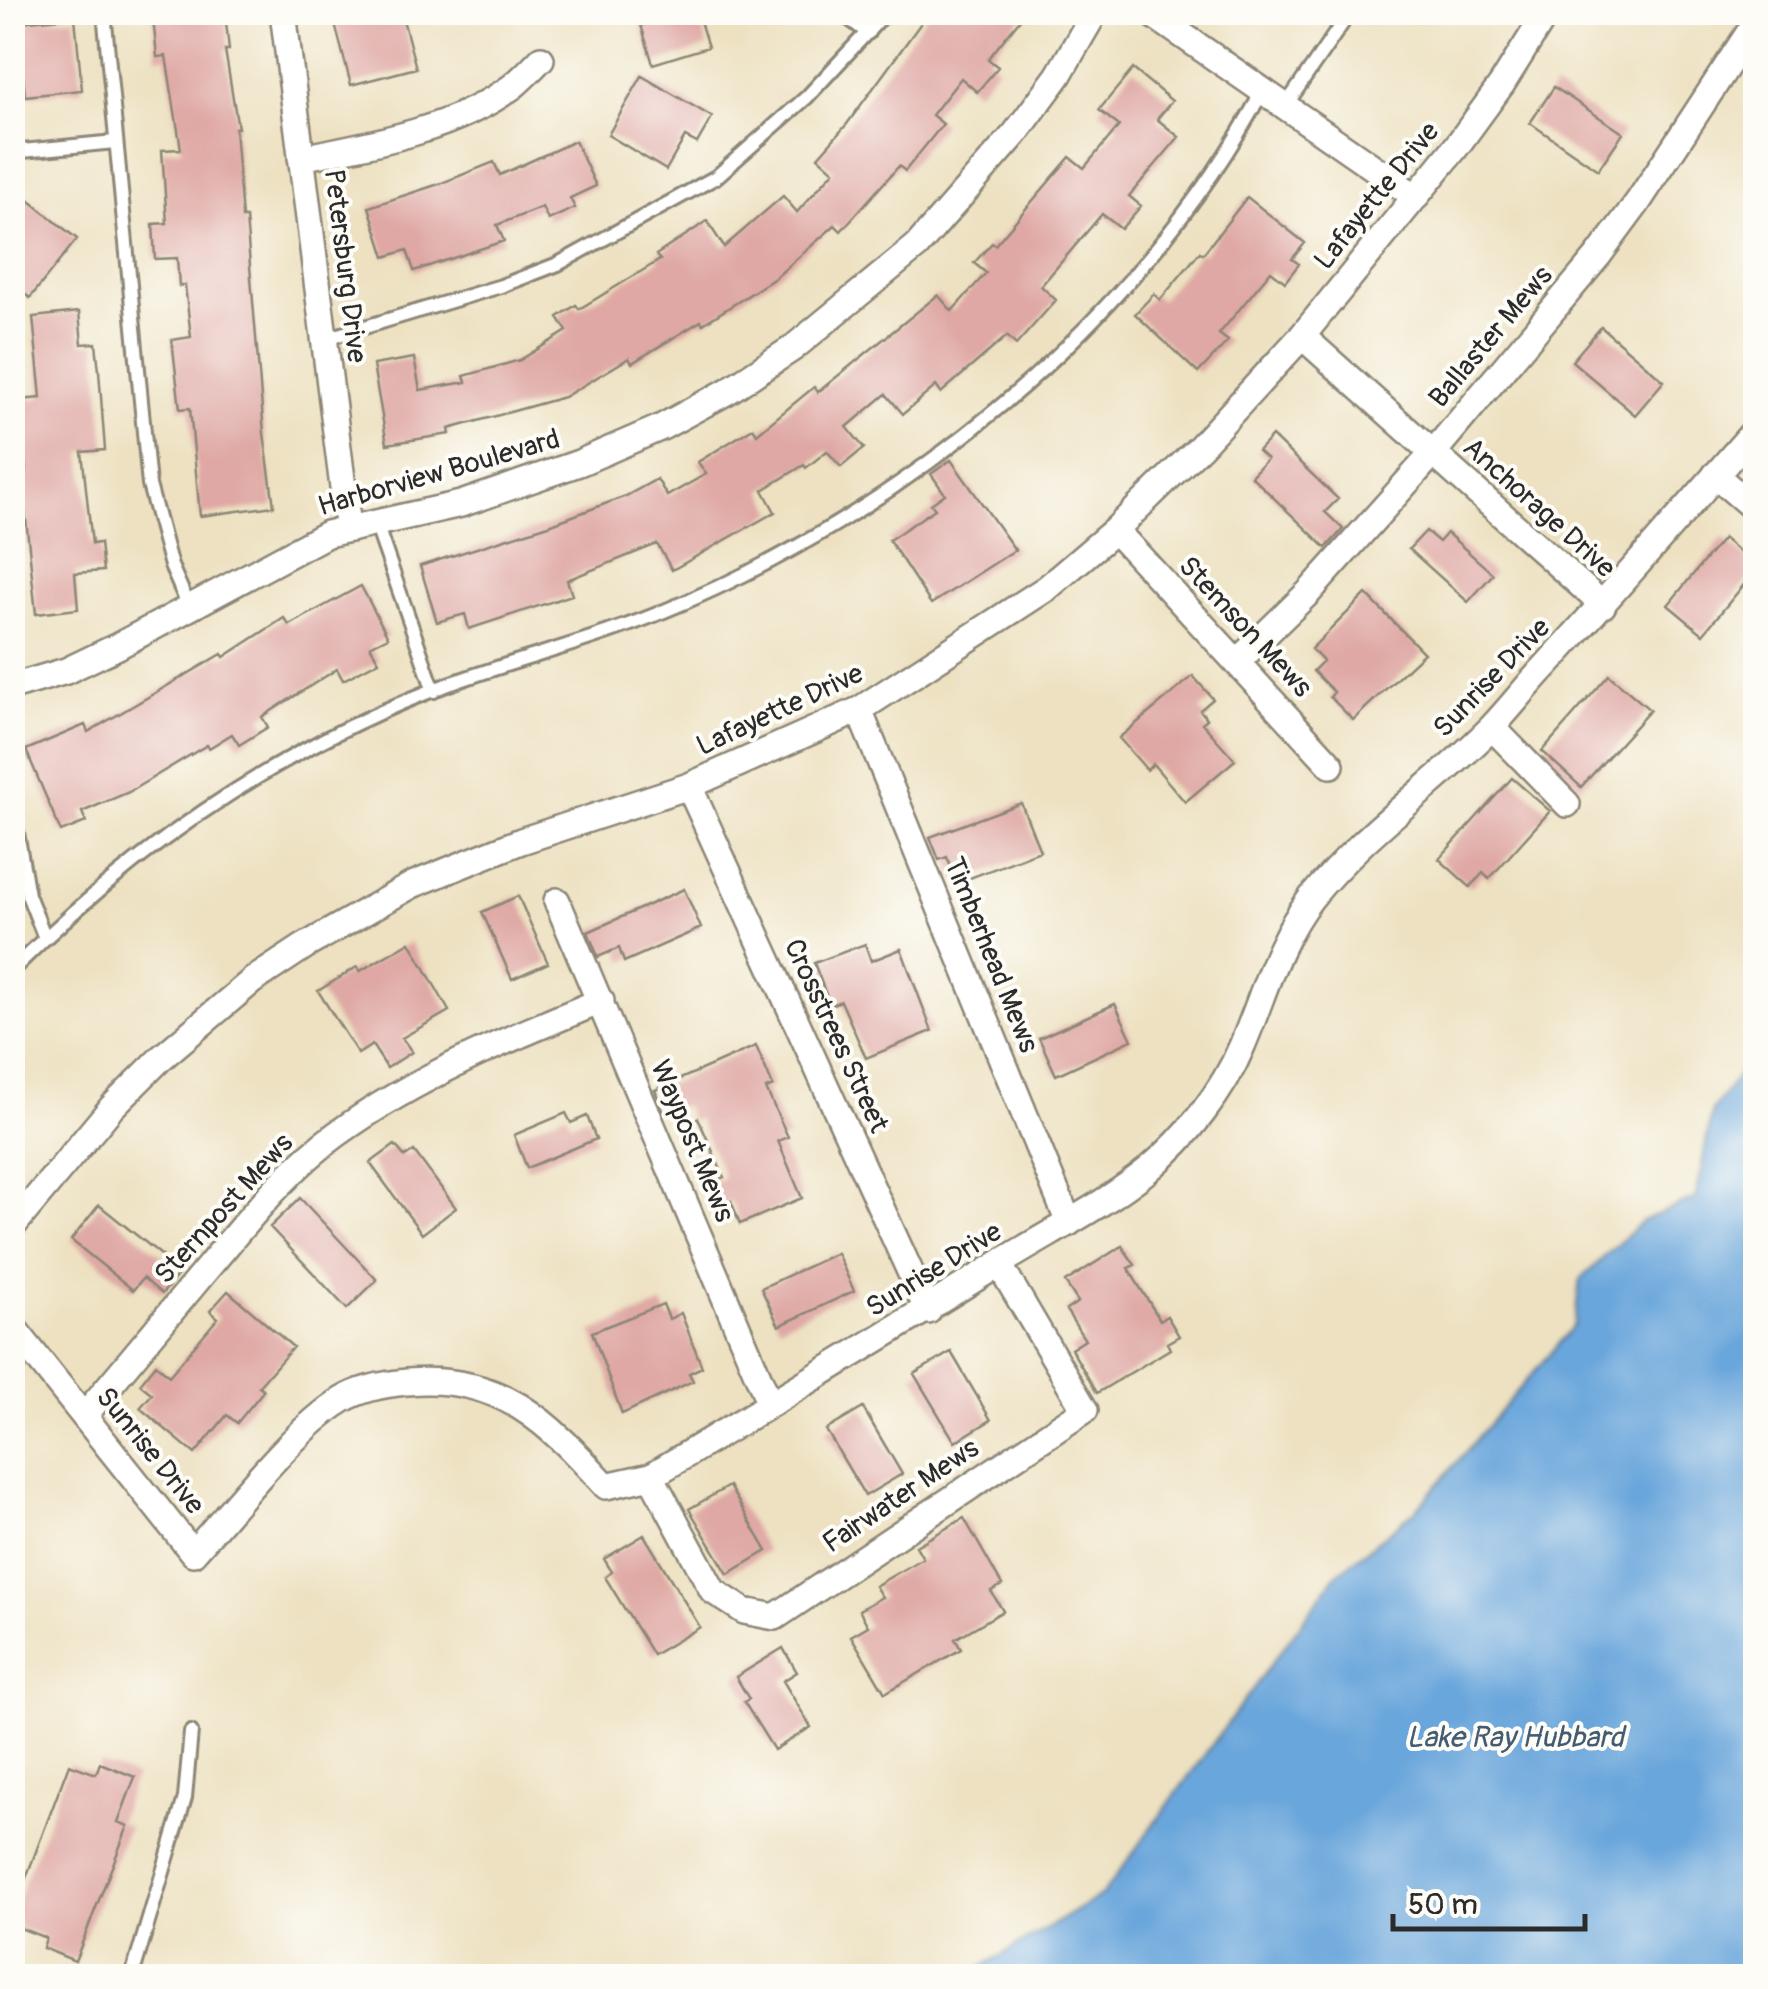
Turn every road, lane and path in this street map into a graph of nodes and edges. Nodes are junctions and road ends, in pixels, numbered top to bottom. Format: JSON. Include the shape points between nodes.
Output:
{"nodes":[{"id":1,"x":104,"y":12,"type":"edge"},
{"id":2,"x":284,"y":12,"type":"edge"},
{"id":3,"x":840,"y":12,"type":"edge"},
{"id":4,"x":886,"y":12,"type":"edge"},
{"id":5,"x":1095,"y":12,"type":"edge"},
{"id":6,"x":1149,"y":12,"type":"edge"},
{"id":7,"x":1350,"y":12,"type":"edge"},
{"id":8,"x":1547,"y":12,"type":"edge"},
{"id":9,"x":1756,"y":22,"type":"edge"},
{"id":10,"x":868,"y":33,"type":"junction"},
{"id":11,"x":541,"y":59,"type":"dead end"},
{"id":12,"x":1263,"y":90,"type":"junction"},
{"id":13,"x":1286,"y":106,"type":"junction"},
{"id":14,"x":114,"y":142,"type":"junction"},
{"id":15,"x":12,"y":152,"type":"edge"},
{"id":16,"x":301,"y":158,"type":"junction"},
{"id":17,"x":1416,"y":197,"type":"junction"},
{"id":18,"x":1302,"y":336,"type":"junction"},
{"id":19,"x":324,"y":338,"type":"junction"},
{"id":20,"x":1756,"y":429,"type":"edge"},
{"id":21,"x":1433,"y":453,"type":"junction"},
{"id":22,"x":1715,"y":475,"type":"junction"},
{"id":23,"x":1756,"y":510,"type":"edge"},
{"id":24,"x":375,"y":521,"type":"junction"},
{"id":25,"x":348,"y":527,"type":"junction"},
{"id":26,"x":1115,"y":530,"type":"junction"},
{"id":27,"x":1603,"y":605,"type":"junction"},
{"id":28,"x":190,"y":608,"type":"junction"},
{"id":29,"x":1237,"y":662,"type":"junction"},
{"id":30,"x":12,"y":687,"type":"edge"},
{"id":31,"x":434,"y":690,"type":"junction"},
{"id":32,"x":859,"y":710,"type":"junction"},
{"id":33,"x":1492,"y":727,"type":"junction"},
{"id":34,"x":1331,"y":765,"type":"dead end"},
{"id":35,"x":689,"y":786,"type":"junction"},
{"id":36,"x":12,"y":804,"type":"edge"},
{"id":37,"x":1567,"y":804,"type":"dead end"},
{"id":38,"x":557,"y":901,"type":"dead end"},
{"id":39,"x":45,"y":938,"type":"junction"},
{"id":40,"x":12,"y":970,"type":"edge"},
{"id":41,"x":600,"y":1001,"type":"junction"},
{"id":42,"x":1069,"y":1223,"type":"junction"},
{"id":43,"x":12,"y":1226,"type":"edge"},
{"id":44,"x":999,"y":1264,"type":"junction"},
{"id":45,"x":928,"y":1311,"type":"junction"},
{"id":46,"x":12,"y":1326,"type":"edge"},
{"id":47,"x":770,"y":1404,"type":"junction"},
{"id":48,"x":84,"y":1416,"type":"junction"},
{"id":49,"x":651,"y":1476,"type":"junction"},
{"id":50,"x":191,"y":1732,"type":"dead end"},
{"id":51,"x":132,"y":1976,"type":"edge"}],
"edges":[{"from":1,"to":14,"type":"lane"},
{"from":2,"to":16,"type":"street","name":"Petersburg Drive"},
{"from":3,"to":10,"type":"lane"},
{"from":4,"to":10,"type":"lane"},
{"from":5,"to":24,"type":"street","name":"Harborview Boulevard","via":[[1058,76],[967,192],[917,246],[793,348],[662,427],[580,463],[461,504]]},
{"from":6,"to":12,"type":"street"},
{"from":7,"to":13,"type":"lane"},
{"from":8,"to":17,"type":"street","name":"Lafayette Drive"},
{"from":9,"to":21,"type":"street","name":"Ballaster Mews","via":[[1598,256]]},
{"from":10,"to":19,"type":"lane","via":[[716,177],[558,264]]},
{"from":11,"to":16,"type":"street","via":[[513,86],[444,120]]},
{"from":12,"to":13,"type":"street"},
{"from":12,"to":31,"type":"lane","via":[[1226,158],[1110,302],[1011,397],[932,457],[817,534],[698,596]]},
{"from":13,"to":17,"type":"street"},
{"from":14,"to":15,"type":"lane"},
{"from":14,"to":28,"type":"lane","via":[[149,485]]},
{"from":16,"to":19,"type":"street","name":"Petersburg Drive"},
{"from":17,"to":18,"type":"street","name":"Lafayette Drive"},
{"from":18,"to":21,"type":"street","name":"Anchorage Drive"},
{"from":18,"to":26,"type":"street","name":"Lafayette Drive"},
{"from":19,"to":25,"type":"street","name":"Petersburg Drive"},
{"from":20,"to":22,"type":"street","name":"Sunrise Drive"},
{"from":21,"to":27,"type":"street","name":"Anchorage Drive"},
{"from":21,"to":29,"type":"street","name":"Ballaster Mews"},
{"from":22,"to":23,"type":"street"},
{"from":22,"to":27,"type":"street","name":"Sunrise Drive"},
{"from":24,"to":25,"type":"street","name":"Harborview Boulevard"},
{"from":24,"to":31,"type":"lane"},
{"from":25,"to":28,"type":"street","name":"Harborview Boulevard"},
{"from":26,"to":29,"type":"street","name":"Stemson Mews"},
{"from":26,"to":32,"type":"street","name":"Lafayette Drive","via":[[1046,588]]},
{"from":27,"to":33,"type":"street","name":"Sunrise Drive"},
{"from":28,"to":30,"type":"street","name":"Harborview Boulevard","via":[[66,670]]},
{"from":29,"to":34,"type":"street","name":"Stemson Mews"},
{"from":31,"to":39,"type":"lane","via":[[320,742],[197,815]]},
{"from":32,"to":35,"type":"street","name":"Lafayette Drive"},
{"from":32,"to":42,"type":"street","name":"Timberhead Mews"},
{"from":33,"to":37,"type":"street"},
{"from":33,"to":42,"type":"street","name":"Sunrise Drive","via":[[1313,896],[1275,956],[1241,1049],[1187,1131],[1150,1168]]},
{"from":35,"to":43,"type":"street","name":"Lafayette Drive","via":[[412,884],[278,964],[148,1070]]},
{"from":35,"to":45,"type":"street","name":"Crosstrees Street"},
{"from":36,"to":39,"type":"lane","via":[[28,896]]},
{"from":38,"to":41,"type":"street","name":"Waypost Mews"},
{"from":39,"to":40,"type":"lane"},
{"from":41,"to":47,"type":"street","name":"Waypost Mews"},
{"from":41,"to":48,"type":"street","name":"Sternpost Mews","via":[[498,1043],[336,1134],[238,1231]]},
{"from":42,"to":44,"type":"street","name":"Sunrise Drive"},
{"from":44,"to":45,"type":"street","name":"Sunrise Drive"},
{"from":44,"to":49,"type":"street","name":"Fairwater Mews","via":[[1085,1410],[775,1617],[744,1611],[713,1591]]},
{"from":45,"to":47,"type":"street","name":"Sunrise Drive"},
{"from":46,"to":48,"type":"street","name":"Sunrise Drive"},
{"from":47,"to":49,"type":"street","name":"Sunrise Drive"},
{"from":48,"to":49,"type":"street","name":"Sunrise Drive","via":[[194,1553],[304,1431],[342,1400],[380,1384],[464,1382],[541,1419],[606,1486]]},
{"from":50,"to":51,"type":"lane","via":[[185,1798]]}]}
